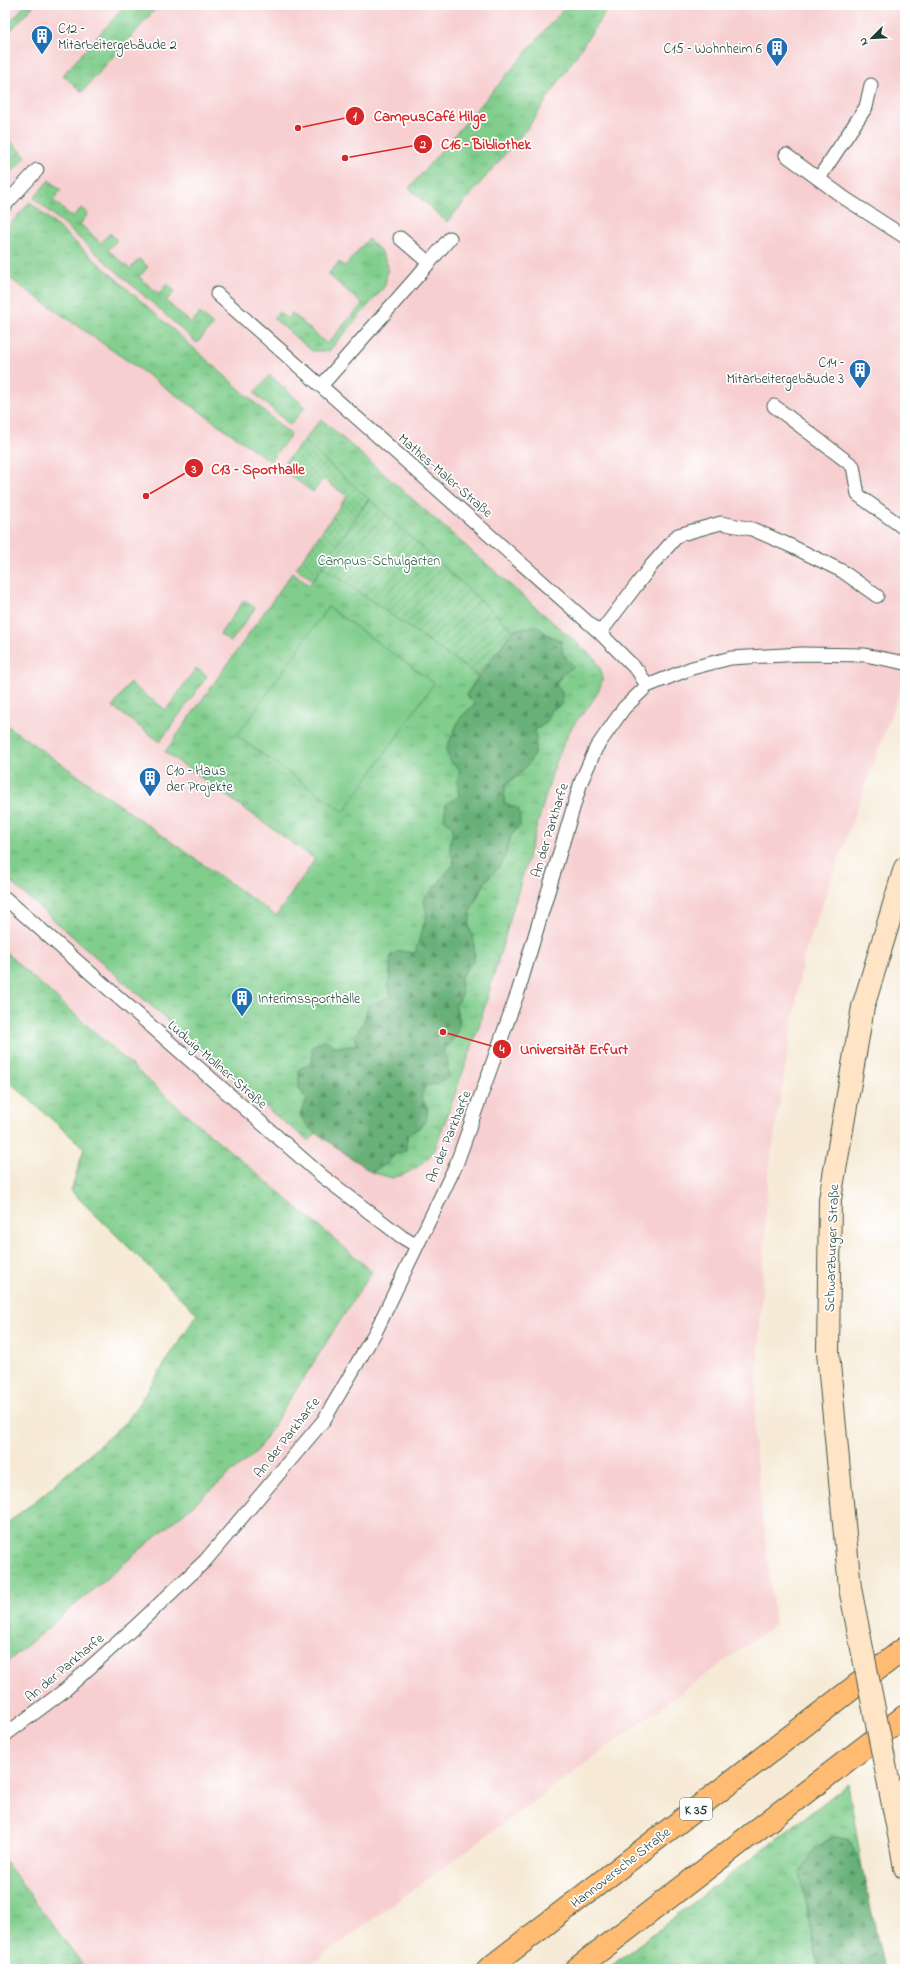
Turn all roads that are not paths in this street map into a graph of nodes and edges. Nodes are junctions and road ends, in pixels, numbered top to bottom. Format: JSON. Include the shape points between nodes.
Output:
{"nodes":[{"id":1,"x":871,"y":85,"type":"dead end"},
{"id":2,"x":786,"y":156,"type":"dead end"},
{"id":3,"x":37,"y":170,"type":"dead end"},
{"id":4,"x":819,"y":178,"type":"junction"},
{"id":5,"x":5,"y":205,"type":"edge"},
{"id":6,"x":400,"y":238,"type":"dead end"},
{"id":7,"x":450,"y":238,"type":"dead end"},
{"id":8,"x":905,"y":238,"type":"edge"},
{"id":9,"x":429,"y":263,"type":"junction"},
{"id":10,"x":217,"y":294,"type":"dead end"},
{"id":11,"x":321,"y":386,"type":"junction"},
{"id":12,"x":774,"y":406,"type":"dead end"},
{"id":13,"x":905,"y":529,"type":"edge"},
{"id":14,"x":876,"y":596,"type":"dead end"},
{"id":15,"x":600,"y":633,"type":"junction"},
{"id":16,"x":905,"y":663,"type":"edge"},
{"id":17,"x":646,"y":686,"type":"junction"},
{"id":18,"x":905,"y":868,"type":"edge"},
{"id":19,"x":5,"y":898,"type":"edge"},
{"id":20,"x":417,"y":1246,"type":"junction"},
{"id":21,"x":905,"y":1648,"type":"edge"},
{"id":22,"x":905,"y":1716,"type":"edge"},
{"id":23,"x":5,"y":1734,"type":"edge"},
{"id":24,"x":905,"y":1868,"type":"edge"},
{"id":25,"x":488,"y":1969,"type":"edge"},
{"id":26,"x":576,"y":1969,"type":"edge"}],
"edges":[{"from":1,"to":4,"type":"lane","via":[[866,107]]},
{"from":2,"to":4,"type":"lane"},
{"from":3,"to":5,"type":"lane"},
{"from":4,"to":8,"type":"lane"},
{"from":6,"to":9,"type":"lane"},
{"from":7,"to":9,"type":"lane"},
{"from":9,"to":11,"type":"lane"},
{"from":10,"to":11,"type":"lane","name":"Mathes-Maler-Straße"},
{"from":11,"to":15,"type":"lane","name":"Mathes-Maler-Straße"},
{"from":12,"to":13,"type":"lane","via":[[853,466],[858,495]]},
{"from":14,"to":15,"type":"lane","via":[[842,571],[791,546],[752,529],[721,523],[678,535]]},
{"from":15,"to":17,"type":"lane","name":"Mathes-Maler-Straße","via":[[638,671]]},
{"from":16,"to":17,"type":"lane","name":"An der Parkharfe","via":[[865,655],[802,654],[731,658],[692,668]]},
{"from":17,"to":20,"type":"lane","name":"An der Parkharfe","via":[[624,708],[596,748],[581,782],[518,992],[488,1079],[456,1166]]},
{"from":18,"to":24,"type":"street","name":"Schwarzburger Straße","bridge":true,"via":[[863,1007],[830,1199],[828,1353],[850,1588]]},
{"from":19,"to":20,"type":"lane","name":"Ludwig-Mollner-Straße","via":[[322,1176]]},
{"from":20,"to":23,"type":"lane","name":"An der Parkharfe","via":[[376,1331],[324,1420],[205,1561],[65,1690]]},
{"from":21,"to":25,"type":"highway","name":"Hannoversche Straße","number":"K 35"},
{"from":22,"to":26,"type":"highway"}]}
